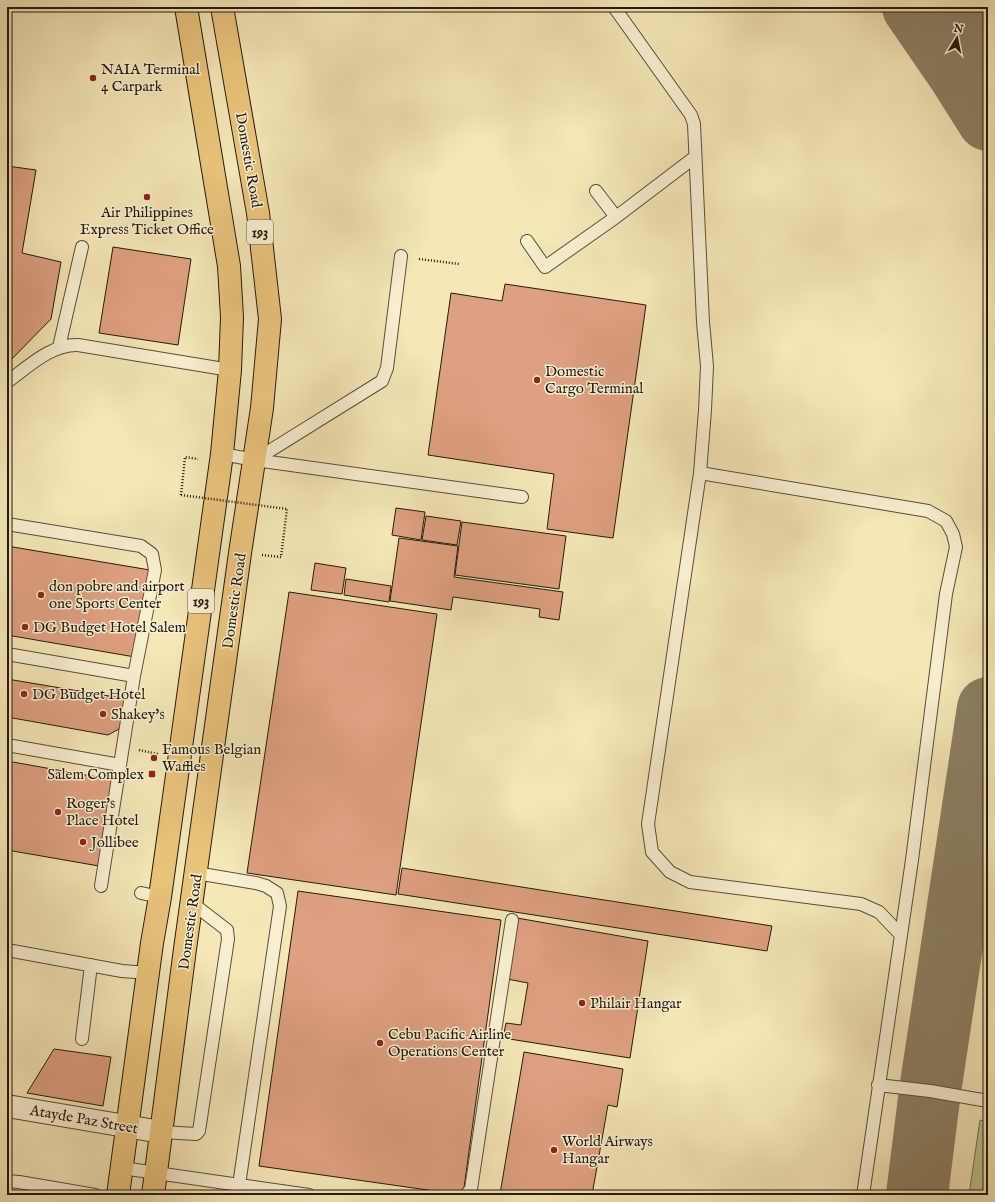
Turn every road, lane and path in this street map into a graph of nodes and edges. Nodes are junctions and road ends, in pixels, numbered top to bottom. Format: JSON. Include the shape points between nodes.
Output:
{"nodes":[{"id":1,"x":186,"y":7,"type":"edge"},
{"id":2,"x":222,"y":7,"type":"edge"},
{"id":3,"x":614,"y":7,"type":"edge"},
{"id":4,"x":695,"y":157,"type":"junction"},
{"id":5,"x":596,"y":191,"type":"dead end"},
{"id":6,"x":616,"y":217,"type":"junction"},
{"id":7,"x":526,"y":241,"type":"dead end"},
{"id":8,"x":82,"y":247,"type":"dead end"},
{"id":9,"x":402,"y":256,"type":"joint"},
{"id":10,"x":459,"y":264,"type":"dead end"},
{"id":11,"x":59,"y":347,"type":"junction"},
{"id":12,"x":230,"y":370,"type":"junction"},
{"id":13,"x":7,"y":382,"type":"edge"},
{"id":14,"x":221,"y":458,"type":"junction"},
{"id":15,"x":255,"y":460,"type":"junction"},
{"id":16,"x":700,"y":474,"type":"junction"},
{"id":17,"x":522,"y":497,"type":"dead end"},
{"id":18,"x":7,"y":524,"type":"edge"},
{"id":19,"x":240,"y":553,"type":"junction"},
{"id":20,"x":7,"y":654,"type":"edge"},
{"id":21,"x":134,"y":676,"type":"junction"},
{"id":22,"x":7,"y":745,"type":"edge"},
{"id":23,"x":123,"y":748,"type":"junction"},
{"id":24,"x":179,"y":757,"type":"junction"},
{"id":25,"x":120,"y":765,"type":"junction"},
{"id":26,"x":196,"y":874,"type":"junction"},
{"id":27,"x":101,"y":886,"type":"dead end"},
{"id":28,"x":192,"y":903,"type":"junction"},
{"id":29,"x":512,"y":920,"type":"dead end"},
{"id":30,"x":901,"y":935,"type":"junction"},
{"id":31,"x":7,"y":950,"type":"edge"},
{"id":32,"x":90,"y":965,"type":"junction"},
{"id":33,"x":149,"y":973,"type":"junction"},
{"id":34,"x":82,"y":1039,"type":"dead end"},
{"id":35,"x":878,"y":1086,"type":"junction"},
{"id":36,"x":988,"y":1101,"type":"edge"},
{"id":37,"x":7,"y":1106,"type":"edge"},
{"id":38,"x":128,"y":1127,"type":"junction"},
{"id":39,"x":161,"y":1132,"type":"junction"},
{"id":40,"x":122,"y":1168,"type":"junction"},
{"id":41,"x":7,"y":1181,"type":"edge"},
{"id":42,"x":239,"y":1185,"type":"junction"},
{"id":43,"x":156,"y":1188,"type":"edge"},
{"id":44,"x":95,"y":1195,"type":"edge"},
{"id":45,"x":118,"y":1195,"type":"edge"},
{"id":46,"x":309,"y":1195,"type":"edge"},
{"id":47,"x":466,"y":1195,"type":"edge"},
{"id":48,"x":863,"y":1195,"type":"edge"}],
"edges":[{"from":1,"to":12,"type":"main road","number":"193","via":[[229,266],[232,317]]},
{"from":2,"to":15,"type":"main road","name":"Domestic Road","number":"193","via":[[258,213],[270,319]]},
{"from":3,"to":4,"type":"lane","via":[[691,115],[695,134]]},
{"from":4,"to":6,"type":"lane"},
{"from":4,"to":16,"type":"lane","via":[[707,366]]},
{"from":5,"to":6,"type":"lane"},
{"from":6,"to":7,"type":"lane","via":[[545,267]]},
{"from":8,"to":11,"type":"lane"},
{"from":9,"to":10,"type":"path"},
{"from":9,"to":15,"type":"lane","via":[[387,368],[382,381]]},
{"from":11,"to":12,"type":"lane","via":[[78,345]]},
{"from":11,"to":13,"type":"lane","via":[[42,356]]},
{"from":12,"to":14,"type":"main road","number":"193"},
{"from":14,"to":15,"type":"lane"},
{"from":14,"to":19,"type":"path","bridge":true,"via":[[185,457],[181,495],[286,509],[281,557]]},
{"from":14,"to":24,"type":"main road","number":"193"},
{"from":15,"to":17,"type":"lane"},
{"from":15,"to":19,"type":"main road","name":"Domestic Road","number":"193"},
{"from":16,"to":30,"type":"lane","via":[[648,824],[652,852],[670,872],[690,882],[861,904],[879,912]]},
{"from":16,"to":30,"type":"lane","via":[[928,511],[946,521],[953,534],[956,547],[946,594]]},
{"from":18,"to":21,"type":"lane","via":[[140,546],[152,554],[154,570]]},
{"from":19,"to":26,"type":"main road","name":"Domestic Road","number":"193"},
{"from":20,"to":21,"type":"lane"},
{"from":21,"to":23,"type":"lane"},
{"from":22,"to":25,"type":"lane"},
{"from":23,"to":24,"type":"path"},
{"from":23,"to":25,"type":"lane"},
{"from":24,"to":33,"type":"main road","number":"193","via":[[151,895],[152,943]]},
{"from":25,"to":27,"type":"lane"},
{"from":26,"to":28,"type":"main road","name":"Domestic Road","number":"193"},
{"from":26,"to":42,"type":"lane","via":[[266,886],[277,893],[280,906]]},
{"from":28,"to":39,"type":"main road","name":"Domestic Road","number":"193"},
{"from":28,"to":39,"type":"lane","via":[[227,930],[228,939],[199,1131],[196,1134]]},
{"from":29,"to":47,"type":"lane","via":[[471,1189]]},
{"from":30,"to":35,"type":"lane"},
{"from":31,"to":32,"type":"lane"},
{"from":32,"to":33,"type":"lane"},
{"from":32,"to":34,"type":"lane"},
{"from":33,"to":38,"type":"main road","number":"193"},
{"from":35,"to":36,"type":"lane","via":[[930,1091]]},
{"from":35,"to":48,"type":"lane"},
{"from":37,"to":38,"type":"street","name":"Atayde Paz Street"},
{"from":38,"to":39,"type":"street","name":"Atayde Paz Street"},
{"from":38,"to":40,"type":"main road","number":"193"},
{"from":39,"to":43,"type":"main road","name":"Domestic Road","number":"193"},
{"from":40,"to":43,"type":"lane"},
{"from":40,"to":45,"type":"main road","number":"193"},
{"from":41,"to":44,"type":"lane"},
{"from":42,"to":43,"type":"lane"},
{"from":42,"to":46,"type":"lane"}]}
